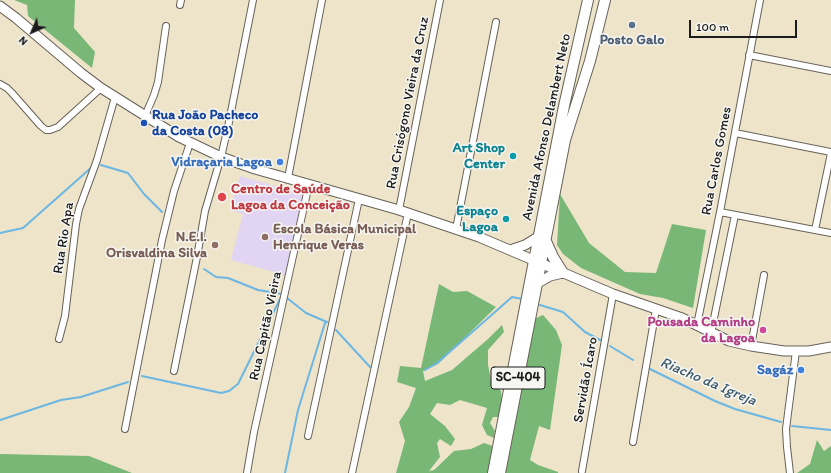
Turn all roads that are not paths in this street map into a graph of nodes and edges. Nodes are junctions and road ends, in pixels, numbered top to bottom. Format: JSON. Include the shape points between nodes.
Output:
{"nodes":[{"id":1,"x":253,"y":0,"type":"edge"},
{"id":2,"x":322,"y":0,"type":"edge"},
{"id":3,"x":440,"y":0,"type":"edge"},
{"id":4,"x":588,"y":0,"type":"edge"},
{"id":5,"x":605,"y":0,"type":"edge"},
{"id":6,"x":760,"y":0,"type":"edge"},
{"id":7,"x":0,"y":6,"type":"edge"},
{"id":8,"x":496,"y":22,"type":"dead end"},
{"id":9,"x":166,"y":26,"type":"dead end"},
{"id":10,"x":578,"y":49,"type":"junction"},
{"id":11,"x":749,"y":55,"type":"junction"},
{"id":12,"x":590,"y":61,"type":"junction"},
{"id":13,"x":831,"y":71,"type":"edge"},
{"id":14,"x":0,"y":84,"type":"edge"},
{"id":15,"x":101,"y":88,"type":"junction"},
{"id":16,"x":115,"y":97,"type":"junction"},
{"id":17,"x":145,"y":116,"type":"junction"},
{"id":18,"x":735,"y":133,"type":"junction"},
{"id":19,"x":190,"y":143,"type":"junction"},
{"id":20,"x":831,"y":152,"type":"edge"},
{"id":21,"x":221,"y":157,"type":"junction"},
{"id":22,"x":288,"y":178,"type":"junction"},
{"id":23,"x":309,"y":184,"type":"junction"},
{"id":24,"x":359,"y":199,"type":"junction"},
{"id":25,"x":399,"y":210,"type":"junction"},
{"id":26,"x":720,"y":212,"type":"junction"},
{"id":27,"x":408,"y":213,"type":"junction"},
{"id":28,"x":735,"y":214,"type":"junction"},
{"id":29,"x":456,"y":229,"type":"junction"},
{"id":30,"x":815,"y":230,"type":"junction"},
{"id":31,"x":831,"y":233,"type":"edge"},
{"id":32,"x":541,"y":238,"type":"junction"},
{"id":33,"x":510,"y":250,"type":"junction"},
{"id":34,"x":537,"y":262,"type":"junction"},
{"id":35,"x":563,"y":273,"type":"junction"},
{"id":36,"x":764,"y":275,"type":"dead end"},
{"id":37,"x":536,"y":284,"type":"junction"},
{"id":38,"x":614,"y":294,"type":"junction"},
{"id":39,"x":656,"y":309,"type":"junction"},
{"id":40,"x":697,"y":325,"type":"junction"},
{"id":41,"x":711,"y":333,"type":"junction"},
{"id":42,"x":59,"y":339,"type":"dead end"},
{"id":43,"x":751,"y":346,"type":"junction"},
{"id":44,"x":831,"y":347,"type":"edge"},
{"id":45,"x":796,"y":351,"type":"junction"},
{"id":46,"x":174,"y":371,"type":"dead end"},
{"id":47,"x":125,"y":429,"type":"dead end"},
{"id":48,"x":308,"y":436,"type":"dead end"},
{"id":49,"x":633,"y":442,"type":"dead end"},
{"id":50,"x":582,"y":471,"type":"dead end"},
{"id":51,"x":247,"y":473,"type":"edge"},
{"id":52,"x":352,"y":473,"type":"edge"},
{"id":53,"x":493,"y":473,"type":"edge"},
{"id":54,"x":500,"y":473,"type":"edge"},
{"id":55,"x":790,"y":473,"type":"edge"}],
"edges":[{"from":1,"to":21,"type":"street"},
{"from":2,"to":22,"type":"street"},
{"from":3,"to":25,"type":"street","name":"Rua Crisógono Vieira da Cruz"},
{"from":4,"to":10,"type":"main road","name":"Avenida Afonso Delambert Neto"},
{"from":5,"to":12,"type":"main road","name":"Avenida Afonso Delambert Neto"},
{"from":6,"to":11,"type":"street","name":"Rua Carlos Gomes"},
{"from":7,"to":15,"type":"street"},
{"from":8,"to":29,"type":"street"},
{"from":9,"to":17,"type":"street","via":[[158,82]]},
{"from":10,"to":12,"type":"main road"},
{"from":10,"to":32,"type":"main road","name":"Avenida Afonso Delambert Neto","via":[[564,106]]},
{"from":11,"to":13,"type":"street"},
{"from":11,"to":18,"type":"street","name":"Rua Carlos Gomes"},
{"from":12,"to":32,"type":"main road","name":"Avenida Afonso Delambert Neto","via":[[565,140]]},
{"from":14,"to":15,"type":"street","via":[[12,93],[46,130],[58,127]]},
{"from":15,"to":16,"type":"street"},
{"from":16,"to":17,"type":"street"},
{"from":16,"to":42,"type":"street","name":"Rua Rio Apa","via":[[79,209]]},
{"from":17,"to":19,"type":"street"},
{"from":18,"to":20,"type":"street"},
{"from":18,"to":26,"type":"street","name":"Rua Carlos Gomes"},
{"from":19,"to":21,"type":"street"},
{"from":19,"to":47,"type":"street","via":[[174,191],[164,234]]},
{"from":20,"to":30,"type":"street"},
{"from":21,"to":22,"type":"street"},
{"from":21,"to":46,"type":"street","via":[[205,211]]},
{"from":22,"to":23,"type":"street"},
{"from":23,"to":24,"type":"street"},
{"from":23,"to":51,"type":"street","name":"Rua Capitão Vieira"},
{"from":24,"to":25,"type":"street"},
{"from":24,"to":48,"type":"street"},
{"from":25,"to":27,"type":"street"},
{"from":26,"to":28,"type":"street"},
{"from":26,"to":40,"type":"street","name":"Rua Carlos Gomes"},
{"from":27,"to":29,"type":"street"},
{"from":27,"to":52,"type":"street"},
{"from":28,"to":30,"type":"street"},
{"from":28,"to":41,"type":"street","name":"Rua Carlos Gomes"},
{"from":29,"to":33,"type":"street"},
{"from":30,"to":31,"type":"street"},
{"from":32,"to":33,"type":"street"},
{"from":32,"to":34,"type":"main road","name":"Avenida Afonso Delambert Neto"},
{"from":32,"to":35,"type":"main road"},
{"from":33,"to":34,"type":"street"},
{"from":34,"to":35,"type":"street"},
{"from":34,"to":37,"type":"main road","number":"SC-404"},
{"from":34,"to":53,"type":"main road","number":"SC-404"},
{"from":35,"to":37,"type":"street","via":[[550,276]]},
{"from":35,"to":38,"type":"street"},
{"from":36,"to":43,"type":"street"},
{"from":37,"to":54,"type":"main road","number":"SC-404"},
{"from":38,"to":39,"type":"street"},
{"from":38,"to":50,"type":"street","name":"Servidão Ícaro"},
{"from":39,"to":40,"type":"street"},
{"from":39,"to":49,"type":"street"},
{"from":40,"to":41,"type":"street"},
{"from":41,"to":43,"type":"street"},
{"from":43,"to":45,"type":"street"},
{"from":44,"to":45,"type":"street"},
{"from":45,"to":55,"type":"street","via":[[786,429]]}]}
